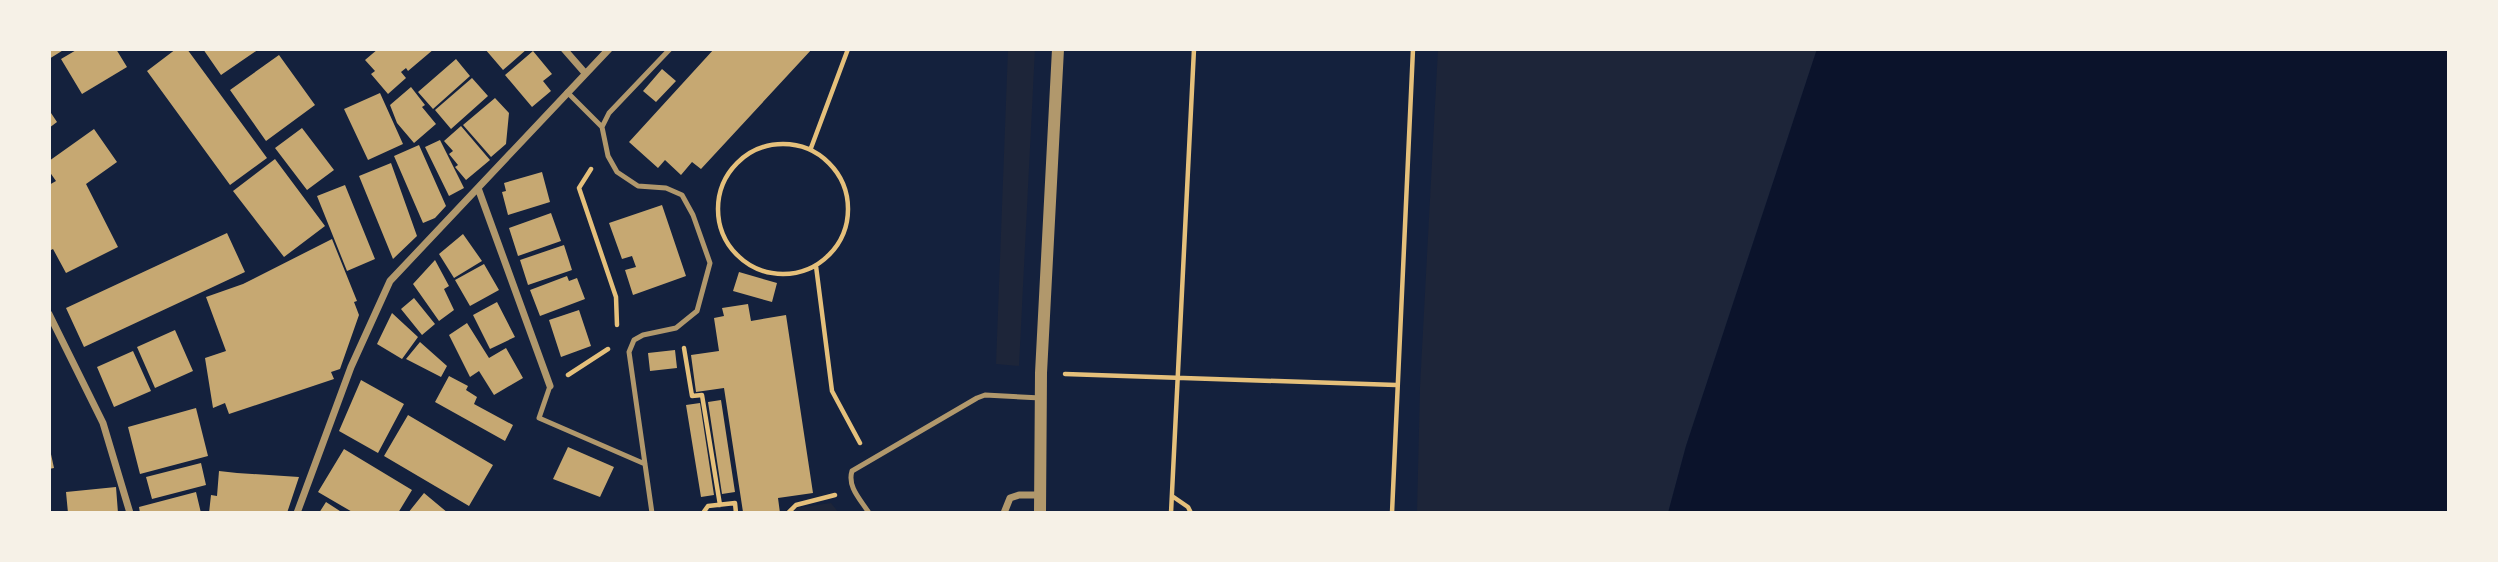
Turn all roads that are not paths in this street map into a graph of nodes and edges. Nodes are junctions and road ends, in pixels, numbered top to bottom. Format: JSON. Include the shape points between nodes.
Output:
{"nodes":[{"id":1,"x":564,"y":49,"type":"edge"},
{"id":2,"x":609,"y":49,"type":"edge"},
{"id":3,"x":670,"y":49,"type":"edge"},
{"id":4,"x":1058,"y":49,"type":"edge"},
{"id":5,"x":585,"y":73,"type":"junction"},
{"id":6,"x":567,"y":92,"type":"junction"},
{"id":7,"x":602,"y":127,"type":"junction"},
{"id":8,"x":478,"y":188,"type":"junction"},
{"id":9,"x":49,"y":314,"type":"edge"},
{"id":10,"x":550,"y":386,"type":"joint"},
{"id":11,"x":1041,"y":398,"type":"junction"},
{"id":12,"x":645,"y":464,"type":"junction"},
{"id":13,"x":1040,"y":495,"type":"junction"},
{"id":14,"x":130,"y":513,"type":"edge"},
{"id":15,"x":298,"y":513,"type":"edge"},
{"id":16,"x":652,"y":513,"type":"edge"},
{"id":17,"x":869,"y":513,"type":"edge"},
{"id":18,"x":1004,"y":513,"type":"edge"},
{"id":19,"x":1040,"y":513,"type":"edge"}],
"edges":[{"from":1,"to":5,"type":"street"},
{"from":2,"to":5,"type":"street"},
{"from":3,"to":7,"type":"lane","via":[[609,113]]},
{"from":4,"to":11,"type":"street"},
{"from":5,"to":6,"type":"street"},
{"from":6,"to":7,"type":"lane"},
{"from":6,"to":8,"type":"street"},
{"from":7,"to":12,"type":"lane","via":[[617,172],[638,186],[666,188],[682,195],[710,262],[697,311],[676,328],[634,340],[629,352]]},
{"from":8,"to":10,"type":"street"},
{"from":8,"to":15,"type":"street","via":[[390,281],[351,367]]},
{"from":9,"to":14,"type":"street","via":[[103,423]]},
{"from":10,"to":12,"type":"lane","via":[[539,418]]},
{"from":11,"to":13,"type":"street"},
{"from":11,"to":17,"type":"lane","via":[[985,394],[852,471],[852,487]]},
{"from":12,"to":16,"type":"lane"},
{"from":13,"to":18,"type":"street","via":[[1010,498]]},
{"from":13,"to":19,"type":"street"}]}
